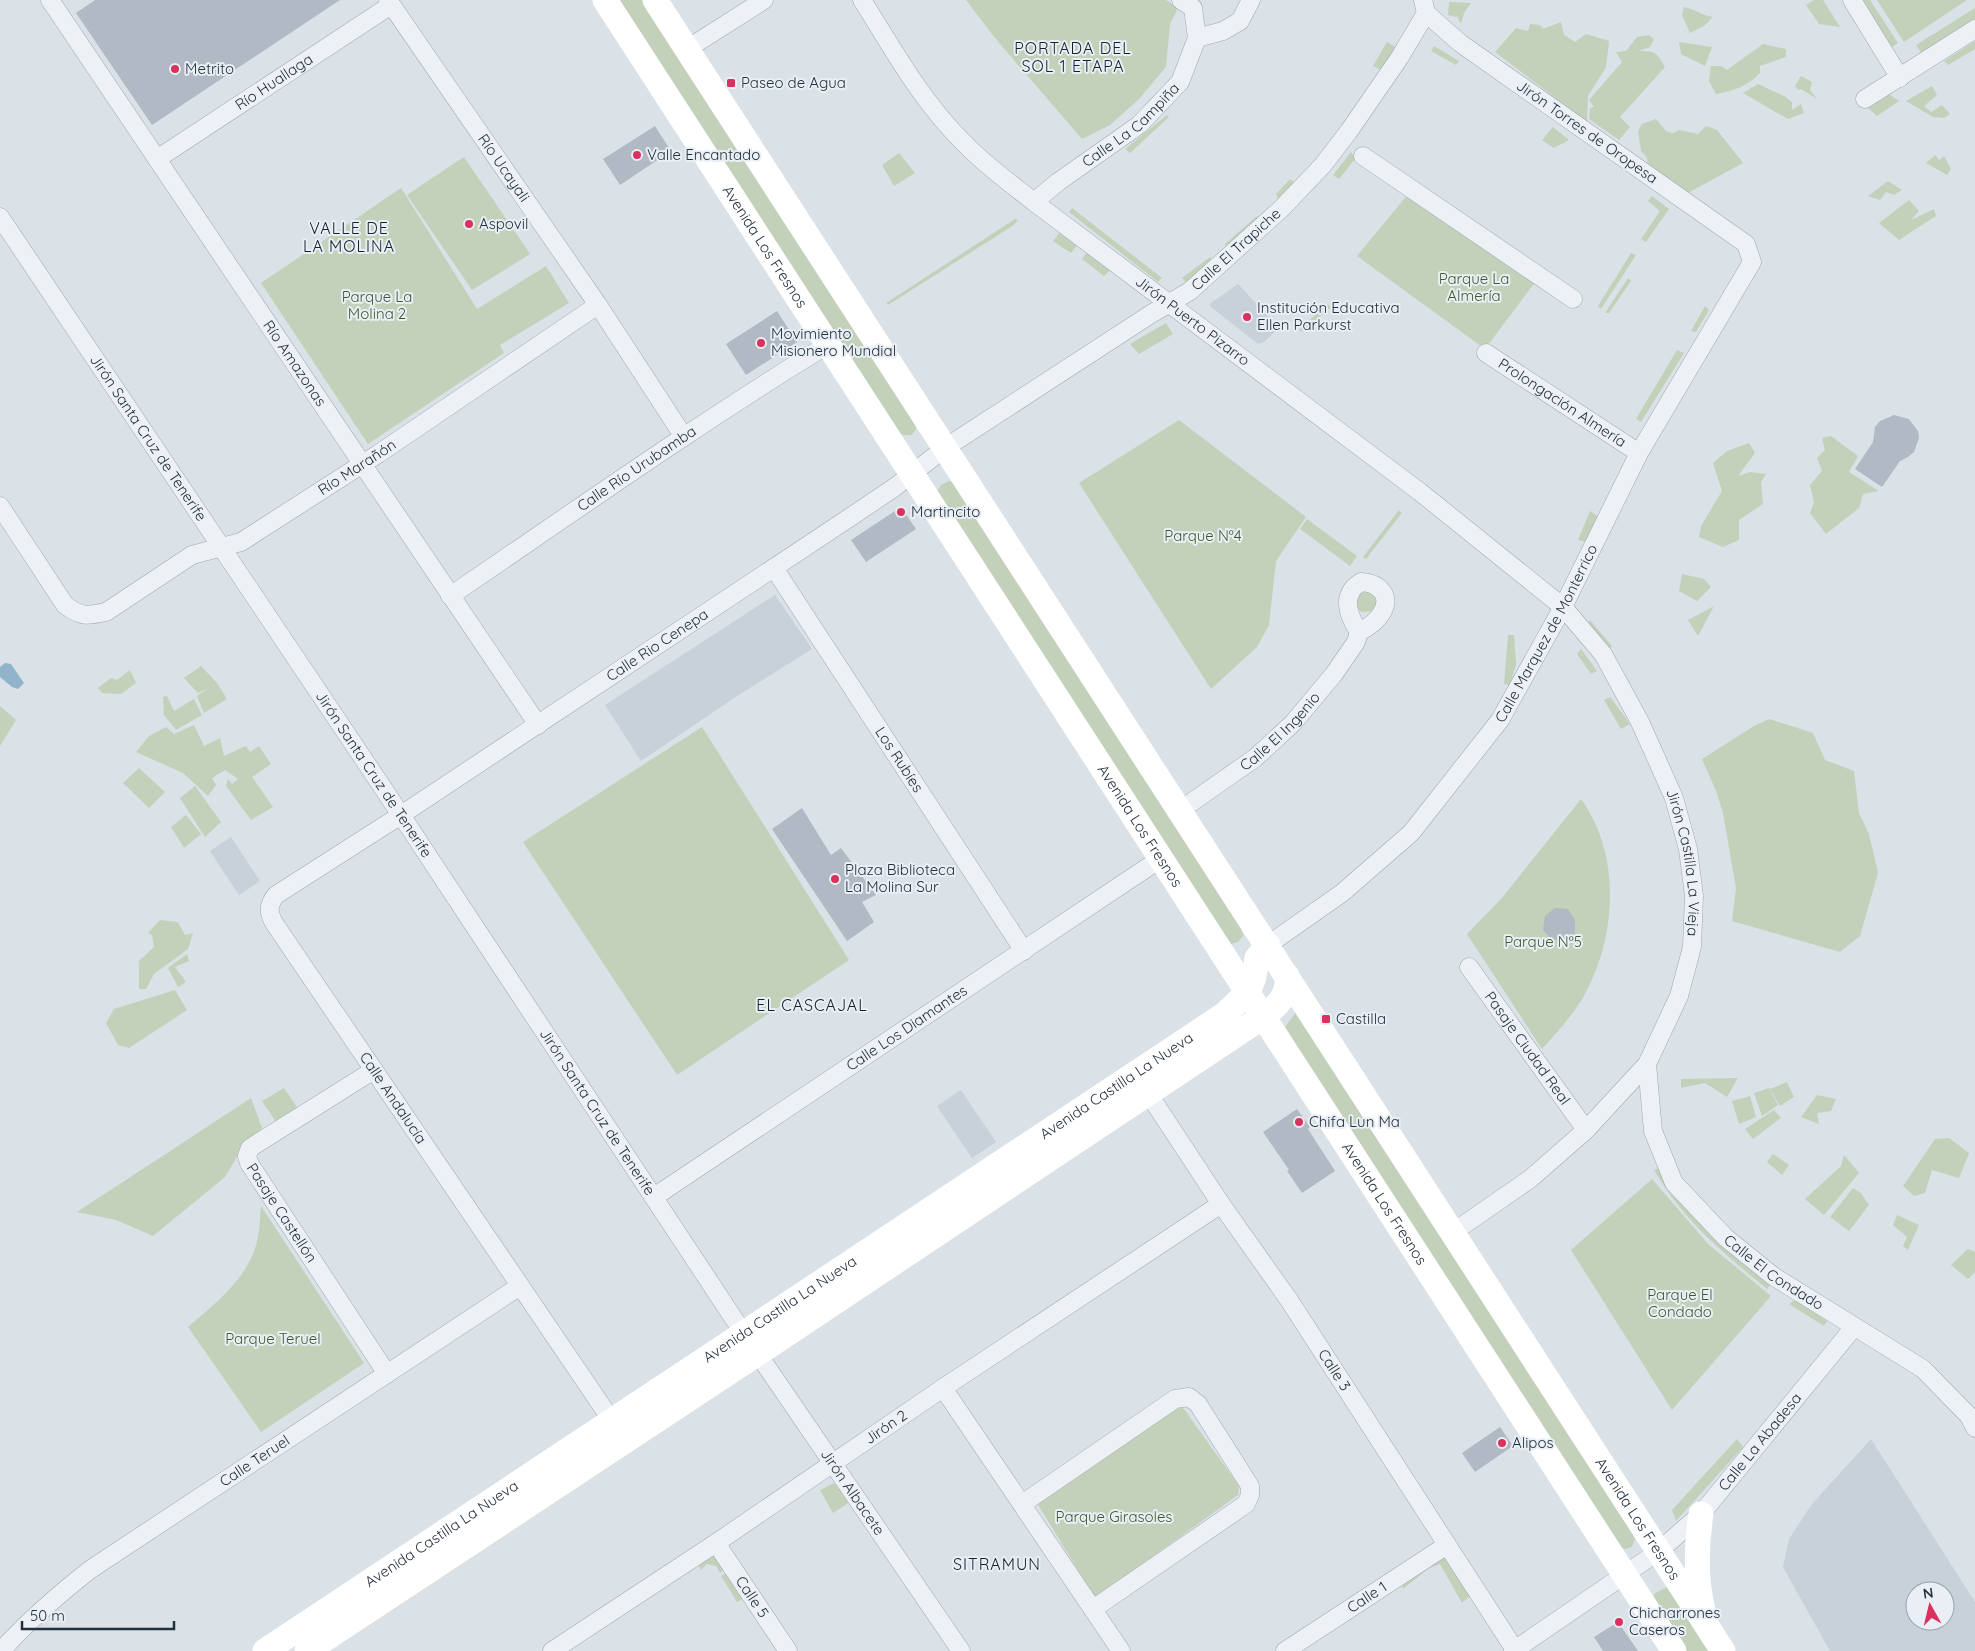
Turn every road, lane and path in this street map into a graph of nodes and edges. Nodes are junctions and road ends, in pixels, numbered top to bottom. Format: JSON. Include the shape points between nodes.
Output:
{"nodes":[{"id":1,"x":605,"y":0,"type":"edge"},
{"id":2,"x":656,"y":0,"type":"edge"},
{"id":3,"x":764,"y":0,"type":"edge"},
{"id":4,"x":862,"y":0,"type":"edge"},
{"id":5,"x":1181,"y":0,"type":"edge"},
{"id":6,"x":1251,"y":0,"type":"edge"},
{"id":7,"x":1852,"y":0,"type":"edge"},
{"id":8,"x":54,"y":1,"type":"edge"},
{"id":9,"x":390,"y":2,"type":"edge"},
{"id":10,"x":1425,"y":7,"type":"edge"},
{"id":11,"x":1975,"y":29,"type":"edge"},
{"id":12,"x":1197,"y":38,"type":"junction"},
{"id":13,"x":687,"y":48,"type":"junction"},
{"id":14,"x":1900,"y":78,"type":"junction"},
{"id":15,"x":1865,"y":99,"type":"dead end"},
{"id":16,"x":1363,"y":156,"type":"dead end"},
{"id":17,"x":157,"y":159,"type":"junction"},
{"id":18,"x":1034,"y":202,"type":"junction"},
{"id":19,"x":0,"y":217,"type":"edge"},
{"id":20,"x":1752,"y":262,"type":"joint"},
{"id":21,"x":1573,"y":299,"type":"dead end"},
{"id":22,"x":1168,"y":304,"type":"junction"},
{"id":23,"x":598,"y":305,"type":"junction"},
{"id":24,"x":827,"y":345,"type":"junction"},
{"id":25,"x":1486,"y":354,"type":"dead end"},
{"id":26,"x":684,"y":437,"type":"junction"},
{"id":27,"x":944,"y":448,"type":"junction"},
{"id":28,"x":1639,"y":453,"type":"junction"},
{"id":29,"x":363,"y":463,"type":"junction"},
{"id":30,"x":912,"y":475,"type":"junction"},
{"id":31,"x":0,"y":506,"type":"edge"},
{"id":32,"x":221,"y":547,"type":"junction"},
{"id":33,"x":774,"y":568,"type":"junction"},
{"id":34,"x":450,"y":596,"type":"junction"},
{"id":35,"x":1562,"y":607,"type":"junction"},
{"id":36,"x":1359,"y":632,"type":"dead end"},
{"id":37,"x":538,"y":725,"type":"junction"},
{"id":38,"x":1179,"y":811,"type":"junction"},
{"id":39,"x":401,"y":816,"type":"junction"},
{"id":40,"x":1160,"y":859,"type":"junction"},
{"id":41,"x":1268,"y":945,"type":"junction"},
{"id":42,"x":1024,"y":951,"type":"junction"},
{"id":43,"x":1469,"y":967,"type":"dead end"},
{"id":44,"x":1287,"y":976,"type":"junction"},
{"id":45,"x":1248,"y":992,"type":"junction"},
{"id":46,"x":1264,"y":1016,"type":"junction"},
{"id":47,"x":1647,"y":1064,"type":"junction"},
{"id":48,"x":374,"y":1070,"type":"junction"},
{"id":49,"x":1148,"y":1093,"type":"junction"},
{"id":50,"x":1586,"y":1130,"type":"junction"},
{"id":51,"x":654,"y":1197,"type":"junction"},
{"id":52,"x":1221,"y":1204,"type":"junction"},
{"id":53,"x":1452,"y":1232,"type":"junction"},
{"id":54,"x":520,"y":1286,"type":"junction"},
{"id":55,"x":1854,"y":1327,"type":"junction"},
{"id":56,"x":751,"y":1344,"type":"junction"},
{"id":57,"x":387,"y":1374,"type":"junction"},
{"id":58,"x":943,"y":1388,"type":"junction"},
{"id":59,"x":612,"y":1421,"type":"junction"},
{"id":60,"x":1975,"y":1428,"type":"edge"},
{"id":61,"x":831,"y":1464,"type":"junction"},
{"id":62,"x":1022,"y":1504,"type":"junction"},
{"id":63,"x":1701,"y":1514,"type":"junction"},
{"id":64,"x":716,"y":1543,"type":"junction"},
{"id":65,"x":1447,"y":1545,"type":"junction"},
{"id":66,"x":1659,"y":1551,"type":"junction"},
{"id":67,"x":1625,"y":1576,"type":"junction"},
{"id":68,"x":1093,"y":1610,"type":"junction"},
{"id":69,"x":1707,"y":1627,"type":"junction"},
{"id":70,"x":1514,"y":1650,"type":"edge"},
{"id":71,"x":1,"y":1651,"type":"edge"},
{"id":72,"x":265,"y":1651,"type":"edge"},
{"id":73,"x":307,"y":1651,"type":"edge"},
{"id":74,"x":552,"y":1651,"type":"edge"},
{"id":75,"x":788,"y":1651,"type":"edge"},
{"id":76,"x":961,"y":1651,"type":"edge"},
{"id":77,"x":1121,"y":1651,"type":"edge"},
{"id":78,"x":1285,"y":1651,"type":"edge"},
{"id":79,"x":1674,"y":1651,"type":"edge"},
{"id":80,"x":1723,"y":1651,"type":"edge"}],
"edges":[{"from":1,"to":24,"type":"main road","name":"Avenida Los Fresnos"},
{"from":2,"to":13,"type":"main road","name":"Avenida Los Fresnos"},
{"from":3,"to":13,"type":"street"},
{"from":4,"to":18,"type":"street","name":"Jirón Puerto Pizarro","via":[[947,125],[982,160]]},
{"from":5,"to":12,"type":"street","via":[[1193,8]]},
{"from":6,"to":12,"type":"street","via":[[1240,21],[1223,31]]},
{"from":7,"to":14,"type":"street"},
{"from":8,"to":17,"type":"street","name":"Río Amazonas"},
{"from":9,"to":17,"type":"street","name":"Río Huallaga"},
{"from":9,"to":23,"type":"street","name":"Río Ucayali"},
{"from":10,"to":20,"type":"street","name":"Jirón Torres de Oropesa","via":[[1460,43],[1746,244]]},
{"from":10,"to":22,"type":"street","name":"Calle El Trapiche","via":[[1400,57],[1323,165],[1282,208],[1190,292]]},
{"from":11,"to":14,"type":"street"},
{"from":12,"to":18,"type":"street","name":"Calle La Campiña","via":[[1180,82],[1139,126]]},
{"from":13,"to":27,"type":"main road","name":"Avenida Los Fresnos"},
{"from":14,"to":15,"type":"street"},
{"from":16,"to":21,"type":"street"},
{"from":17,"to":29,"type":"street","name":"Río Amazonas"},
{"from":18,"to":22,"type":"street","name":"Jirón Puerto Pizarro"},
{"from":19,"to":32,"type":"street","name":"Jirón Santa Cruz de Tenerife"},
{"from":20,"to":28,"type":"street","name":"Calle Marquez de Monterrico"},
{"from":22,"to":27,"type":"street","name":"Calle El Trapiche"},
{"from":22,"to":35,"type":"street","name":"Jirón Puerto Pizarro","via":[[1459,522]]},
{"from":23,"to":26,"type":"street","name":"Río Ucayali"},
{"from":23,"to":29,"type":"street","name":"Río Marañón"},
{"from":24,"to":26,"type":"street","name":"Calle Río Urubamba"},
{"from":24,"to":30,"type":"main road","name":"Avenida Los Fresnos"},
{"from":25,"to":28,"type":"street","name":"Prolongación Almería"},
{"from":26,"to":34,"type":"street","name":"Calle Río Urubamba"},
{"from":27,"to":30,"type":"street","name":"Calle El Trapiche"},
{"from":27,"to":38,"type":"main road","name":"Avenida Los Fresnos"},
{"from":28,"to":35,"type":"street","name":"Calle Marquez de Monterrico"},
{"from":29,"to":32,"type":"street","name":"Río Marañón","via":[[241,542]]},
{"from":29,"to":34,"type":"street","name":"Río Amazonas"},
{"from":30,"to":33,"type":"street","name":"Calle Rio Cenepa"},
{"from":30,"to":40,"type":"main road","name":"Avenida Los Fresnos"},
{"from":31,"to":32,"type":"street","name":"Río Marañón","via":[[65,605],[77,614],[90,616],[106,612],[192,555]]},
{"from":32,"to":39,"type":"street","name":"Jirón Santa Cruz de Tenerife"},
{"from":33,"to":37,"type":"street","name":"Calle Rio Cenepa"},
{"from":33,"to":42,"type":"street","name":"Los Rubíes"},
{"from":34,"to":37,"type":"street","name":"Río Amazonas"},
{"from":35,"to":41,"type":"street","name":"Calle Marquez de Monterrico","via":[[1500,720],[1411,833],[1342,893]]},
{"from":35,"to":47,"type":"street","name":"Jirón Castilla La Vieja","via":[[1603,654],[1640,722],[1674,798],[1688,849],[1694,896],[1692,947],[1679,996]]},
{"from":36,"to":38,"type":"street","name":"Calle El Ingenio","via":[[1339,666],[1293,723],[1255,758]]},
{"from":37,"to":39,"type":"street","name":"Calle Rio Cenepa"},
{"from":38,"to":41,"type":"main road","name":"Avenida Los Fresnos"},
{"from":39,"to":48,"type":"street","name":"Calle Andalucía","via":[[276,895],[270,902],[274,923]]},
{"from":39,"to":51,"type":"street","name":"Jirón Santa Cruz de Tenerife"},
{"from":40,"to":42,"type":"street","name":"Calle Los Diamantes"},
{"from":40,"to":45,"type":"main road","name":"Avenida Los Fresnos"},
{"from":41,"to":44,"type":"main road","name":"Avenida Los Fresnos"},
{"from":41,"to":45,"type":"main road","name":"Avenida Castilla La Nueva","via":[[1257,958]]},
{"from":42,"to":51,"type":"street","name":"Calle Los Diamantes"},
{"from":43,"to":50,"type":"street","name":"Pasaje Ciudad Real"},
{"from":44,"to":46,"type":"main road","name":"Avenida Castilla La Nueva","via":[[1288,986],[1283,997]]},
{"from":44,"to":53,"type":"main road","name":"Avenida Los Fresnos"},
{"from":45,"to":46,"type":"main road","name":"Avenida Los Fresnos"},
{"from":45,"to":56,"type":"main road","name":"Avenida Castilla La Nueva","via":[[1225,1014]]},
{"from":46,"to":49,"type":"main road","name":"Avenida Castilla La Nueva"},
{"from":46,"to":67,"type":"main road","name":"Avenida Los Fresnos"},
{"from":47,"to":50,"type":"street","name":"Jirón Castilla La Vieja"},
{"from":47,"to":55,"type":"street","name":"Calle El Condado","via":[[1653,1131],[1674,1183],[1726,1238],[1773,1276]]},
{"from":48,"to":54,"type":"street","name":"Calle Andalucía"},
{"from":48,"to":57,"type":"street","name":"Pasaje Castellón","via":[[250,1148],[247,1156],[248,1163]]},
{"from":49,"to":52,"type":"street","name":"Calle 3"},
{"from":49,"to":56,"type":"main road","name":"Avenida Castilla La Nueva"},
{"from":50,"to":53,"type":"street","name":"Jirón Castilla La Vieja","via":[[1530,1179]]},
{"from":51,"to":56,"type":"street","name":"Jirón Santa Cruz de Tenerife"},
{"from":52,"to":58,"type":"street","name":"Jirón 2"},
{"from":52,"to":65,"type":"street","name":"Calle 3","via":[[1289,1300]]},
{"from":53,"to":66,"type":"main road","name":"Avenida Los Fresnos"},
{"from":54,"to":57,"type":"street","name":"Calle Teruel"},
{"from":54,"to":59,"type":"street","name":"Calle Andalucía"},
{"from":55,"to":60,"type":"street","name":"Calle El Condado","via":[[1923,1369],[1969,1416]]},
{"from":55,"to":63,"type":"street","name":"Calle La Abadesa"},
{"from":56,"to":59,"type":"main road","name":"Avenida Castilla La Nueva"},
{"from":56,"to":61,"type":"street","name":"Jirón Albacete"},
{"from":56,"to":73,"type":"main road","name":"Avenida Castilla La Nueva"},
{"from":57,"to":71,"type":"street","name":"Calle Teruel","via":[[92,1569],[57,1596]]},
{"from":58,"to":61,"type":"street","name":"Jirón 2"},
{"from":58,"to":62,"type":"street"},
{"from":59,"to":72,"type":"main road","name":"Avenida Castilla La Nueva"},
{"from":61,"to":64,"type":"street","name":"Jirón 2"},
{"from":61,"to":76,"type":"street","name":"Jirón Albacete"},
{"from":62,"to":68,"type":"street"},
{"from":62,"to":68,"type":"street","via":[[1175,1399],[1189,1397],[1198,1404],[1250,1486],[1246,1504]]},
{"from":63,"to":66,"type":"street","name":"Calle La Abadesa"},
{"from":63,"to":69,"type":"main road","via":[[1696,1550],[1697,1578]]},
{"from":64,"to":74,"type":"street","name":"Jirón 2"},
{"from":64,"to":75,"type":"street","name":"Calle 5"},
{"from":65,"to":70,"type":"street","name":"Calle 3"},
{"from":65,"to":78,"type":"street","name":"Calle 1"},
{"from":66,"to":67,"type":"street","name":"Calle La Abadesa"},
{"from":66,"to":69,"type":"main road","name":"Avenida Los Fresnos"},
{"from":67,"to":70,"type":"street","name":"Calle La Abadesa"},
{"from":67,"to":79,"type":"main road","name":"Avenida Los Fresnos"},
{"from":68,"to":77,"type":"street"},
{"from":69,"to":80,"type":"main road","name":"Avenida Los Fresnos"}]}
